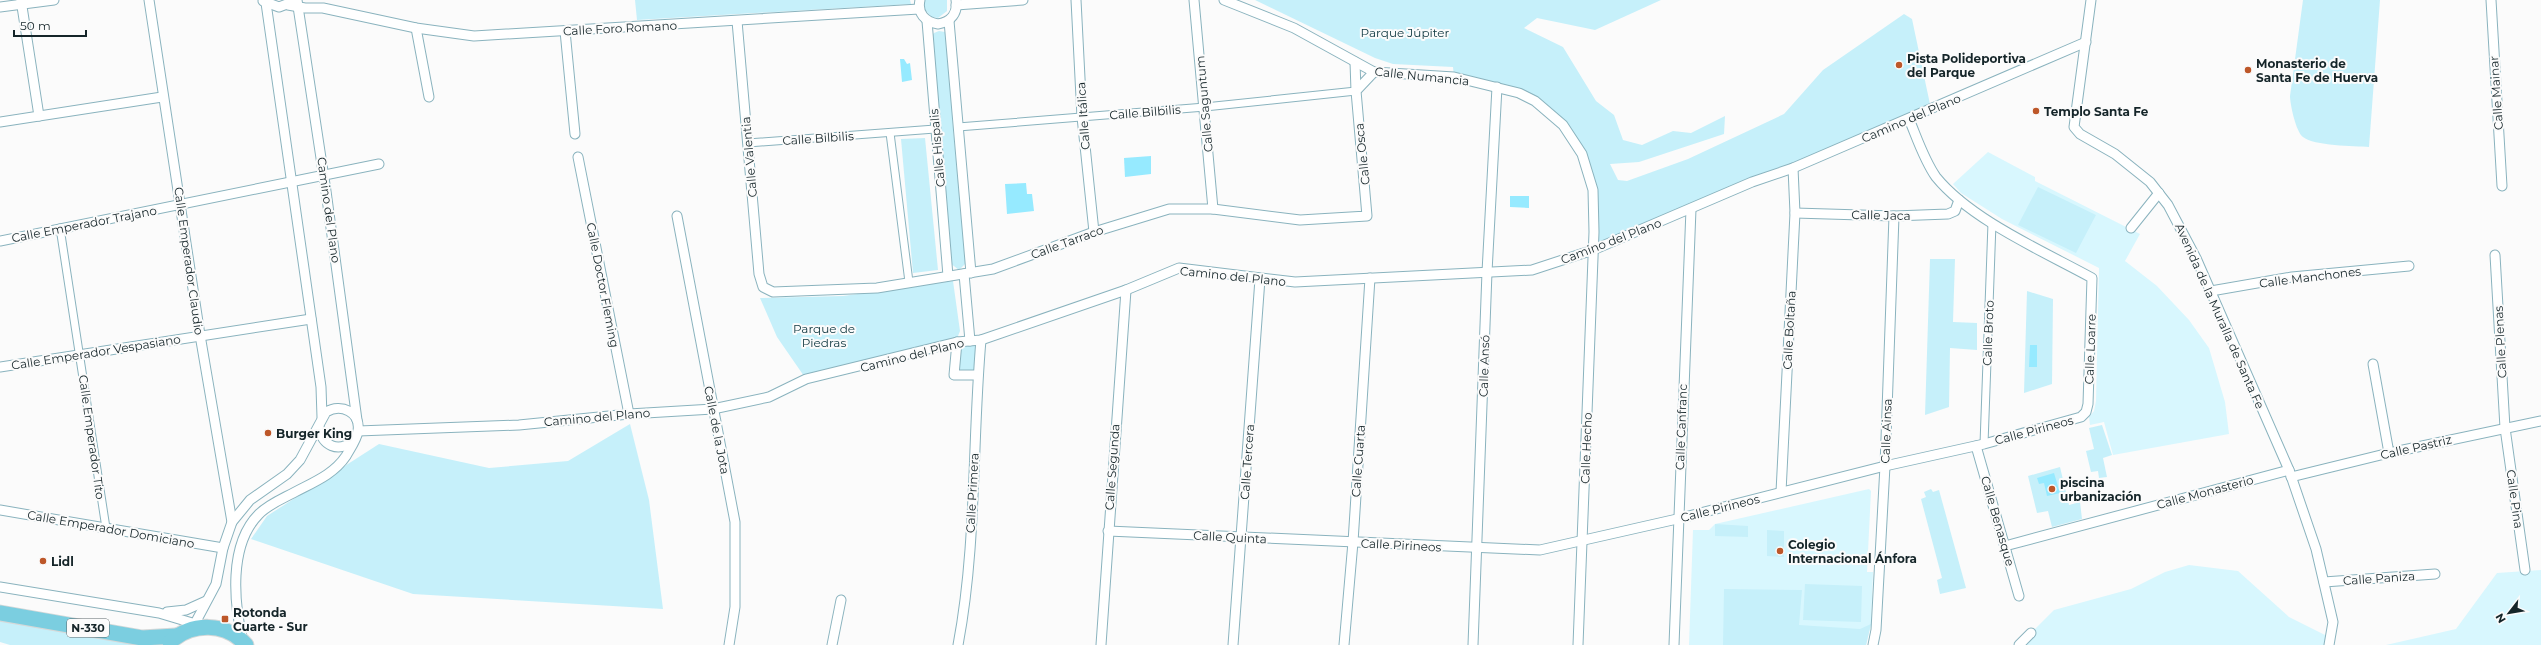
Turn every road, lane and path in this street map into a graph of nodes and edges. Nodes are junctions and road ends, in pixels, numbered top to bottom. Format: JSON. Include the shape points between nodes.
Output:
{"nodes":[{"id":1,"x":54,"y":0,"type":"edge"},
{"id":2,"x":149,"y":0,"type":"edge"},
{"id":3,"x":313,"y":0,"type":"edge"},
{"id":4,"x":1023,"y":0,"type":"edge"},
{"id":5,"x":1076,"y":0,"type":"edge"},
{"id":6,"x":1194,"y":0,"type":"edge"},
{"id":7,"x":1224,"y":0,"type":"edge"},
{"id":8,"x":2091,"y":0,"type":"edge"},
{"id":9,"x":2490,"y":0,"type":"edge"},
{"id":10,"x":21,"y":2,"type":"edge"},
{"id":11,"x":264,"y":2,"type":"edge"},
{"id":12,"x":956,"y":2,"type":"edge"},
{"id":13,"x":294,"y":3,"type":"edge"},
{"id":14,"x":919,"y":5,"type":"edge"},
{"id":15,"x":0,"y":7,"type":"edge"},
{"id":16,"x":323,"y":8,"type":"junction"},
{"id":17,"x":948,"y":20,"type":"junction"},
{"id":18,"x":737,"y":21,"type":"junction"},
{"id":19,"x":927,"y":21,"type":"junction"},
{"id":20,"x":416,"y":28,"type":"junction"},
{"id":21,"x":565,"y":31,"type":"junction"},
{"id":22,"x":2086,"y":42,"type":"junction"},
{"id":23,"x":1355,"y":62,"type":"junction"},
{"id":24,"x":1374,"y":72,"type":"junction"},
{"id":25,"x":1497,"y":87,"type":"junction"},
{"id":26,"x":1356,"y":91,"type":"junction"},
{"id":27,"x":162,"y":97,"type":"junction"},
{"id":28,"x":429,"y":97,"type":"dead end"},
{"id":29,"x":1205,"y":107,"type":"junction"},
{"id":30,"x":39,"y":116,"type":"junction"},
{"id":31,"x":1082,"y":118,"type":"junction"},
{"id":32,"x":1909,"y":119,"type":"junction"},
{"id":33,"x":0,"y":122,"type":"edge"},
{"id":34,"x":958,"y":127,"type":"junction"},
{"id":35,"x":935,"y":129,"type":"junction"},
{"id":36,"x":890,"y":133,"type":"junction"},
{"id":37,"x":574,"y":134,"type":"dead end"},
{"id":38,"x":748,"y":143,"type":"junction"},
{"id":39,"x":578,"y":157,"type":"dead end"},
{"id":40,"x":379,"y":164,"type":"dead end"},
{"id":41,"x":1793,"y":168,"type":"junction"},
{"id":42,"x":324,"y":174,"type":"junction"},
{"id":43,"x":292,"y":181,"type":"junction"},
{"id":44,"x":2502,"y":186,"type":"dead end"},
{"id":45,"x":2159,"y":193,"type":"junction"},
{"id":46,"x":1959,"y":200,"type":"junction"},
{"id":47,"x":181,"y":205,"type":"junction"},
{"id":48,"x":1213,"y":209,"type":"junction"},
{"id":49,"x":1691,"y":209,"type":"junction"},
{"id":50,"x":1795,"y":213,"type":"junction"},
{"id":51,"x":677,"y":216,"type":"dead end"},
{"id":52,"x":1367,"y":216,"type":"joint"},
{"id":53,"x":1894,"y":216,"type":"junction"},
{"id":54,"x":1992,"y":223,"type":"junction"},
{"id":55,"x":60,"y":228,"type":"junction"},
{"id":56,"x":2131,"y":228,"type":"dead end"},
{"id":57,"x":1094,"y":232,"type":"junction"},
{"id":58,"x":0,"y":241,"type":"edge"},
{"id":59,"x":1593,"y":250,"type":"junction"},
{"id":60,"x":2496,"y":255,"type":"dead end"},
{"id":61,"x":2409,"y":266,"type":"dead end"},
{"id":62,"x":1487,"y":272,"type":"junction"},
{"id":63,"x":967,"y":274,"type":"junction"},
{"id":64,"x":948,"y":276,"type":"junction"},
{"id":65,"x":1370,"y":278,"type":"junction"},
{"id":66,"x":1260,"y":279,"type":"junction"},
{"id":67,"x":909,"y":282,"type":"junction"},
{"id":68,"x":1126,"y":290,"type":"junction"},
{"id":69,"x":767,"y":291,"type":"joint"},
{"id":70,"x":2211,"y":291,"type":"junction"},
{"id":71,"x":312,"y":319,"type":"junction"},
{"id":72,"x":200,"y":335,"type":"junction"},
{"id":73,"x":981,"y":340,"type":"junction"},
{"id":74,"x":970,"y":341,"type":"junction"},
{"id":75,"x":957,"y":342,"type":"junction"},
{"id":76,"x":80,"y":354,"type":"junction"},
{"id":77,"x":2373,"y":364,"type":"dead end"},
{"id":78,"x":0,"y":367,"type":"edge"},
{"id":79,"x":978,"y":375,"type":"junction"},
{"id":80,"x":713,"y":409,"type":"junction"},
{"id":81,"x":629,"y":414,"type":"junction"},
{"id":82,"x":322,"y":417,"type":"junction"},
{"id":83,"x":2081,"y":417,"type":"joint"},
{"id":84,"x":357,"y":420,"type":"junction"},
{"id":85,"x":2541,"y":421,"type":"edge"},
{"id":86,"x":319,"y":427,"type":"junction"},
{"id":87,"x":2505,"y":428,"type":"junction"},
{"id":88,"x":358,"y":431,"type":"junction"},
{"id":89,"x":353,"y":441,"type":"junction"},
{"id":90,"x":1980,"y":445,"type":"junction"},
{"id":91,"x":2388,"y":453,"type":"junction"},
{"id":92,"x":1885,"y":466,"type":"junction"},
{"id":93,"x":2290,"y":473,"type":"junction"},
{"id":94,"x":1781,"y":492,"type":"junction"},
{"id":95,"x":0,"y":510,"type":"edge"},
{"id":96,"x":1677,"y":519,"type":"junction"},
{"id":97,"x":232,"y":522,"type":"junction"},
{"id":98,"x":106,"y":528,"type":"junction"},
{"id":99,"x":1108,"y":531,"type":"junction"},
{"id":100,"x":1242,"y":538,"type":"junction"},
{"id":101,"x":1353,"y":542,"type":"junction"},
{"id":102,"x":1582,"y":542,"type":"junction"},
{"id":103,"x":2005,"y":546,"type":"junction"},
{"id":104,"x":223,"y":548,"type":"junction"},
{"id":105,"x":1477,"y":548,"type":"junction"},
{"id":106,"x":2525,"y":570,"type":"dead end"},
{"id":107,"x":2434,"y":574,"type":"dead end"},
{"id":108,"x":2324,"y":582,"type":"junction"},
{"id":109,"x":0,"y":587,"type":"edge"},
{"id":110,"x":2019,"y":596,"type":"dead end"},
{"id":111,"x":210,"y":598,"type":"junction"},
{"id":112,"x":841,"y":600,"type":"dead end"},
{"id":113,"x":0,"y":613,"type":"edge"},
{"id":114,"x":160,"y":613,"type":"junction"},
{"id":115,"x":196,"y":626,"type":"junction"},
{"id":116,"x":2031,"y":633,"type":"dead end"},
{"id":117,"x":171,"y":640,"type":"edge"},
{"id":118,"x":244,"y":643,"type":"edge"},
{"id":119,"x":729,"y":645,"type":"edge"},
{"id":120,"x":832,"y":645,"type":"edge"},
{"id":121,"x":958,"y":645,"type":"edge"},
{"id":122,"x":1101,"y":645,"type":"edge"},
{"id":123,"x":1233,"y":645,"type":"edge"},
{"id":124,"x":1344,"y":645,"type":"edge"},
{"id":125,"x":1473,"y":645,"type":"edge"},
{"id":126,"x":1578,"y":645,"type":"edge"},
{"id":127,"x":1674,"y":645,"type":"edge"},
{"id":128,"x":1873,"y":645,"type":"edge"},
{"id":129,"x":2019,"y":645,"type":"edge"},
{"id":130,"x":2330,"y":645,"type":"edge"}],
"edges":[{"from":1,"to":10,"type":"street"},
{"from":2,"to":27,"type":"street","name":"Calle Emperador Claudio"},
{"from":3,"to":16,"type":"street","name":"Calle Foro Romano"},
{"from":4,"to":12,"type":"street"},
{"from":5,"to":31,"type":"street","name":"Calle Itálica"},
{"from":6,"to":29,"type":"street","name":"Calle Saguntum"},
{"from":7,"to":23,"type":"street","name":"Calle Numancia","via":[[1294,28]]},
{"from":8,"to":22,"type":"street","name":"Avenida de la Muralla de Santa Fe"},
{"from":9,"to":44,"type":"street","name":"Calle Mainar"},
{"from":10,"to":15,"type":"street"},
{"from":10,"to":30,"type":"street"},
{"from":11,"to":13,"type":"street","name":"Calle Foro Romano","via":[[279,7]]},
{"from":11,"to":43,"type":"street"},
{"from":12,"to":17,"type":"street","via":[[956,11]]},
{"from":13,"to":16,"type":"street","name":"Calle Foro Romano"},
{"from":13,"to":42,"type":"street","name":"Camino del Plano"},
{"from":14,"to":18,"type":"street","name":"Calle Foro Romano"},
{"from":14,"to":19,"type":"street"},
{"from":16,"to":20,"type":"street","name":"Calle Foro Romano"},
{"from":17,"to":19,"type":"street","via":[[938,24]]},
{"from":17,"to":34,"type":"street","name":"Calle Hispalis"},
{"from":18,"to":21,"type":"street","name":"Calle Foro Romano"},
{"from":18,"to":38,"type":"street","name":"Calle Valentia"},
{"from":19,"to":35,"type":"street","name":"Calle Hispalis"},
{"from":20,"to":21,"type":"street","name":"Calle Foro Romano","via":[[474,36]]},
{"from":20,"to":28,"type":"street"},
{"from":21,"to":37,"type":"street"},
{"from":22,"to":32,"type":"street","name":"Camino del Plano"},
{"from":22,"to":45,"type":"street","name":"Avenida de la Muralla de Santa Fe","via":[[2074,127],[2080,134],[2138,171]]},
{"from":23,"to":24,"type":"street","name":"Calle Numancia"},
{"from":23,"to":26,"type":"street","name":"Calle Osca"},
{"from":24,"to":25,"type":"street","name":"Calle Numancia","via":[[1454,77]]},
{"from":24,"to":26,"type":"street"},
{"from":25,"to":59,"type":"street","name":"Calle Numancia","via":[[1535,101],[1552,114],[1574,140],[1584,159],[1593,190]]},
{"from":25,"to":62,"type":"street","name":"Calle Ansó"},
{"from":26,"to":29,"type":"street","name":"Calle Bilbilis"},
{"from":26,"to":52,"type":"street","name":"Calle Osca"},
{"from":27,"to":30,"type":"street"},
{"from":27,"to":47,"type":"street","name":"Calle Emperador Claudio"},
{"from":29,"to":31,"type":"street","name":"Calle Bilbilis"},
{"from":29,"to":48,"type":"street","name":"Calle Saguntum"},
{"from":30,"to":33,"type":"street"},
{"from":31,"to":34,"type":"street","name":"Calle Bilbilis"},
{"from":31,"to":57,"type":"street","name":"Calle Itálica"},
{"from":32,"to":41,"type":"street","name":"Camino del Plano"},
{"from":32,"to":46,"type":"street","via":[[1936,176]]},
{"from":34,"to":63,"type":"street","name":"Calle Hispalis"},
{"from":35,"to":36,"type":"street","name":"Calle Bilbilis"},
{"from":35,"to":64,"type":"street","name":"Calle Hispalis"},
{"from":36,"to":38,"type":"street","name":"Calle Bilbilis"},
{"from":36,"to":67,"type":"street"},
{"from":38,"to":69,"type":"street","name":"Calle Valentia","via":[[759,274],[762,287]]},
{"from":39,"to":81,"type":"street","name":"Calle Doctor Fleming"},
{"from":40,"to":42,"type":"street","name":"Calle Emperador Trajano"},
{"from":41,"to":49,"type":"street","name":"Camino del Plano","via":[[1752,182]]},
{"from":41,"to":50,"type":"street","name":"Calle Boltaña"},
{"from":42,"to":43,"type":"street","name":"Calle Emperador Trajano"},
{"from":42,"to":84,"type":"street","name":"Camino del Plano"},
{"from":43,"to":47,"type":"street","name":"Calle Emperador Trajano"},
{"from":43,"to":71,"type":"street"},
{"from":45,"to":56,"type":"street"},
{"from":45,"to":70,"type":"street","name":"Avenida de la Muralla de Santa Fe","via":[[2181,228]]},
{"from":46,"to":53,"type":"street","name":"Calle Jaca","via":[[1955,211],[1948,214]]},
{"from":46,"to":54,"type":"street"},
{"from":47,"to":55,"type":"street","name":"Calle Emperador Trajano"},
{"from":47,"to":72,"type":"street","name":"Calle Emperador Claudio"},
{"from":48,"to":52,"type":"street","name":"Calle Tarraco","via":[[1300,220]]},
{"from":48,"to":57,"type":"street","name":"Calle Tarraco","via":[[1169,209]]},
{"from":49,"to":59,"type":"street","name":"Camino del Plano"},
{"from":49,"to":96,"type":"street","name":"Calle Canfranc"},
{"from":50,"to":53,"type":"street","name":"Calle Jaca"},
{"from":50,"to":94,"type":"street","name":"Calle Boltaña"},
{"from":51,"to":80,"type":"street","name":"Calle de la Jota"},
{"from":53,"to":92,"type":"street","name":"Calle Ainsa"},
{"from":54,"to":83,"type":"street","name":"Calle Loarre","via":[[2092,278],[2088,404],[2086,412]]},
{"from":54,"to":90,"type":"street","name":"Calle Broto"},
{"from":55,"to":58,"type":"street","name":"Calle Emperador Trajano"},
{"from":55,"to":76,"type":"street","name":"Calle Emperador Tito"},
{"from":57,"to":63,"type":"street","name":"Calle Tarraco","via":[[993,269]]},
{"from":59,"to":62,"type":"street","name":"Camino del Plano","via":[[1532,270]]},
{"from":59,"to":102,"type":"street","name":"Calle Hecho"},
{"from":60,"to":87,"type":"street","name":"Calle Plenas"},
{"from":61,"to":70,"type":"street","name":"Calle Manchones","via":[[2292,277]]},
{"from":62,"to":65,"type":"street","name":"Camino del Plano"},
{"from":62,"to":105,"type":"street","name":"Calle Ansó"},
{"from":63,"to":64,"type":"street","name":"Calle Tarraco"},
{"from":63,"to":74,"type":"street","name":"Calle Hispalis"},
{"from":64,"to":67,"type":"street","name":"Calle Tarraco"},
{"from":65,"to":66,"type":"street","name":"Camino del Plano","via":[[1295,282]]},
{"from":65,"to":101,"type":"street","name":"Calle Cuarta"},
{"from":66,"to":68,"type":"street","name":"Camino del Plano","via":[[1178,268]]},
{"from":66,"to":100,"type":"street","name":"Calle Tercera"},
{"from":67,"to":69,"type":"street","name":"Calle Tarraco","via":[[877,288]]},
{"from":68,"to":73,"type":"street","name":"Camino del Plano"},
{"from":68,"to":99,"type":"street","name":"Calle Segunda"},
{"from":70,"to":93,"type":"street","name":"Avenida de la Muralla de Santa Fe"},
{"from":71,"to":72,"type":"street","name":"Calle Emperador Vespasiano"},
{"from":71,"to":82,"type":"street","via":[[321,387]]},
{"from":72,"to":76,"type":"street","name":"Calle Emperador Vespasiano"},
{"from":72,"to":97,"type":"street","name":"Calle Emperador Claudio"},
{"from":73,"to":74,"type":"street","name":"Camino del Plano"},
{"from":73,"to":79,"type":"street","name":"Calle Primera"},
{"from":74,"to":75,"type":"street","name":"Camino del Plano"},
{"from":75,"to":79,"type":"street","via":[[954,375]]},
{"from":75,"to":80,"type":"street","name":"Camino del Plano","via":[[806,379],[769,397]]},
{"from":76,"to":78,"type":"street","name":"Calle Emperador Vespasiano"},
{"from":76,"to":98,"type":"street","name":"Calle Emperador Tito"},
{"from":77,"to":91,"type":"street"},
{"from":79,"to":121,"type":"street","name":"Calle Primera","via":[[969,546]]},
{"from":80,"to":81,"type":"street","name":"Camino del Plano"},
{"from":80,"to":119,"type":"street","name":"Calle de la Jota","via":[[735,522],[735,607]]},
{"from":81,"to":88,"type":"street","name":"Camino del Plano","via":[[519,425]]},
{"from":82,"to":84,"type":"street","via":[[331,409],[343,408]]},
{"from":82,"to":86,"type":"street"},
{"from":83,"to":90,"type":"street","name":"Calle Pirineos"},
{"from":84,"to":88,"type":"street"},
{"from":85,"to":87,"type":"street","name":"Calle Pastriz"},
{"from":86,"to":89,"type":"street","via":[[323,440],[334,447],[341,448]]},
{"from":86,"to":97,"type":"street","via":[[306,453],[294,468],[250,500]]},
{"from":87,"to":91,"type":"street","name":"Calle Pastriz"},
{"from":87,"to":106,"type":"street","name":"Calle Pina"},
{"from":88,"to":89,"type":"street"},
{"from":89,"to":118,"type":"street","via":[[337,467],[266,508],[251,525],[236,572],[235,598]]},
{"from":90,"to":92,"type":"street","name":"Calle Pirineos"},
{"from":90,"to":103,"type":"street","name":"Calle Benasque"},
{"from":91,"to":93,"type":"street","name":"Calle Pastriz"},
{"from":92,"to":94,"type":"street","name":"Calle Pirineos"},
{"from":92,"to":128,"type":"street","name":"Calle Ainsa"},
{"from":93,"to":103,"type":"street","name":"Calle Monasterio"},
{"from":93,"to":108,"type":"street","name":"Avenida de la Muralla de Santa Fe"},
{"from":94,"to":96,"type":"street","name":"Calle Pirineos"},
{"from":95,"to":98,"type":"street","name":"Calle Emperador Domiciano"},
{"from":96,"to":102,"type":"street","name":"Calle Pirineos"},
{"from":96,"to":127,"type":"street","name":"Calle Canfranc"},
{"from":97,"to":104,"type":"street"},
{"from":98,"to":104,"type":"street","name":"Calle Emperador Domiciano"},
{"from":99,"to":100,"type":"street","name":"Calle Quinta"},
{"from":99,"to":122,"type":"street","name":"Calle Segunda"},
{"from":100,"to":101,"type":"street","name":"Calle Quinta"},
{"from":100,"to":123,"type":"street","name":"Calle Tercera"},
{"from":101,"to":105,"type":"street","name":"Calle Pirineos"},
{"from":101,"to":124,"type":"street","name":"Calle Cuarta"},
{"from":102,"to":105,"type":"street","name":"Calle Pirineos","via":[[1540,550]]},
{"from":102,"to":126,"type":"street","name":"Calle Hecho"},
{"from":103,"to":110,"type":"street","name":"Calle Benasque"},
{"from":104,"to":111,"type":"street","via":[[216,584]]},
{"from":105,"to":125,"type":"street","name":"Calle Ansó"},
{"from":107,"to":108,"type":"street","name":"Calle Paniza"},
{"from":108,"to":130,"type":"street","name":"Avenida de la Muralla de Santa Fe","via":[[2333,622]]},
{"from":109,"to":114,"type":"street"},
{"from":111,"to":114,"type":"street","via":[[186,610]]},
{"from":111,"to":115,"type":"street"},
{"from":112,"to":120,"type":"street"},
{"from":113,"to":117,"type":"highway","number":"N-330","via":[[142,638]]},
{"from":114,"to":115,"type":"street"},
{"from":115,"to":117,"type":"highway","number":"N-330"},
{"from":115,"to":118,"type":"highway","via":[[228,631]]},
{"from":116,"to":129,"type":"street"}]}
